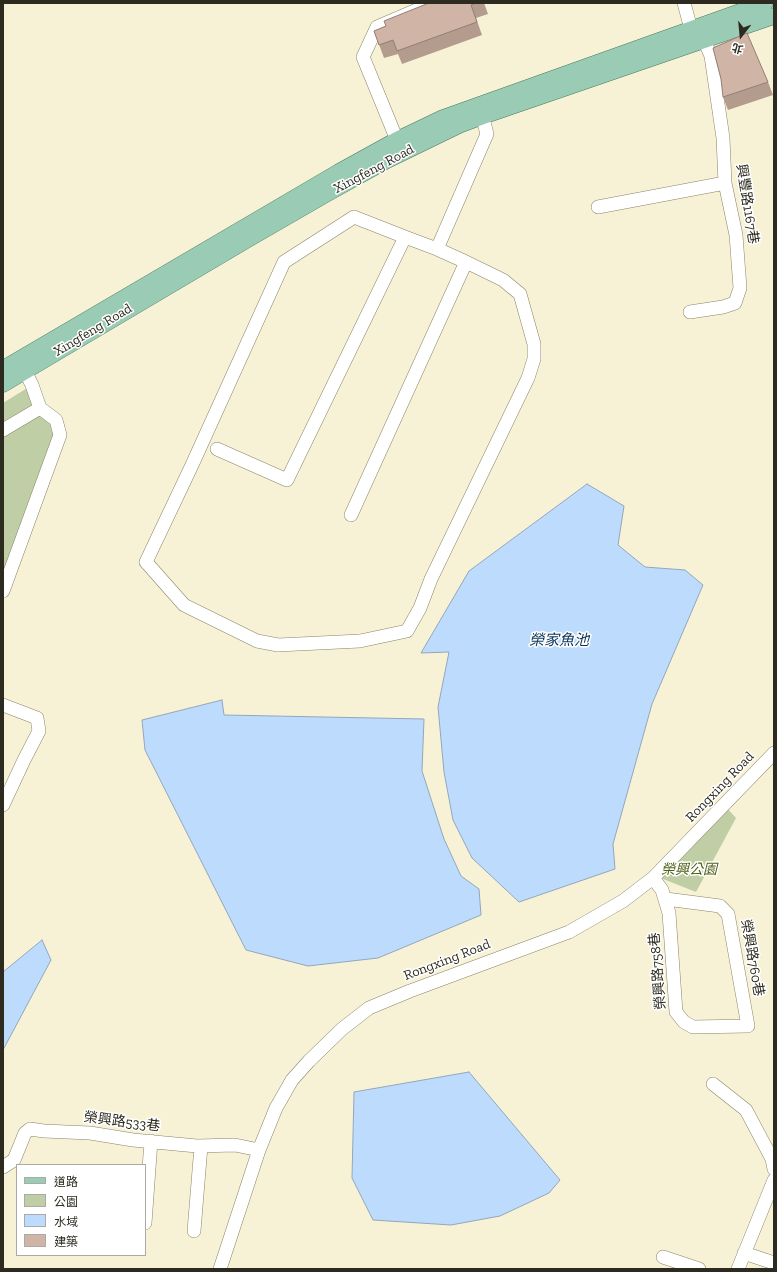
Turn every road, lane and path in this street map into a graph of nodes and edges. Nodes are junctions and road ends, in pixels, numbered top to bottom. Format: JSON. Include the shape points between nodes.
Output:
{"nodes":[{"id":1,"x":433,"y":3,"type":"edge"},
{"id":2,"x":684,"y":3,"type":"edge"},
{"id":3,"x":765,"y":3,"type":"edge"},
{"id":4,"x":774,"y":16,"type":"edge"},
{"id":5,"x":691,"y":29,"type":"junction"},
{"id":6,"x":704,"y":40,"type":"junction"},
{"id":7,"x":724,"y":50,"type":"edge"},
{"id":8,"x":711,"y":56,"type":"junction"},
{"id":9,"x":481,"y":110,"type":"junction"},
{"id":10,"x":396,"y":140,"type":"junction"},
{"id":11,"x":725,"y":183,"type":"junction"},
{"id":12,"x":598,"y":207,"type":"dead end"},
{"id":13,"x":406,"y":236,"type":"junction"},
{"id":14,"x":437,"y":249,"type":"junction"},
{"id":15,"x":466,"y":262,"type":"junction"},
{"id":16,"x":690,"y":312,"type":"dead end"},
{"id":17,"x":22,"y":365,"type":"junction"},
{"id":18,"x":3,"y":369,"type":"edge"},
{"id":19,"x":3,"y":384,"type":"edge"},
{"id":20,"x":40,"y":408,"type":"junction"},
{"id":21,"x":3,"y":430,"type":"edge"},
{"id":22,"x":217,"y":449,"type":"dead end"},
{"id":23,"x":350,"y":515,"type":"dead end"},
{"id":24,"x":3,"y":590,"type":"edge"},
{"id":25,"x":3,"y":705,"type":"edge"},
{"id":26,"x":774,"y":753,"type":"edge"},
{"id":27,"x":3,"y":805,"type":"edge"},
{"id":28,"x":653,"y":878,"type":"junction"},
{"id":29,"x":666,"y":899,"type":"junction"},
{"id":30,"x":748,"y":1026,"type":"joint"},
{"id":31,"x":713,"y":1084,"type":"dead end"},
{"id":32,"x":151,"y":1142,"type":"junction"},
{"id":33,"x":201,"y":1146,"type":"junction"},
{"id":34,"x":259,"y":1150,"type":"junction"},
{"id":35,"x":3,"y":1167,"type":"edge"},
{"id":36,"x":774,"y":1169,"type":"edge"},
{"id":37,"x":774,"y":1180,"type":"edge"},
{"id":38,"x":146,"y":1210,"type":"edge"},
{"id":39,"x":194,"y":1231,"type":"dead end"},
{"id":40,"x":744,"y":1253,"type":"junction"},
{"id":41,"x":663,"y":1257,"type":"dead end"},
{"id":42,"x":774,"y":1263,"type":"edge"},
{"id":43,"x":220,"y":1269,"type":"edge"},
{"id":44,"x":699,"y":1269,"type":"edge"},
{"id":45,"x":738,"y":1269,"type":"edge"}],
"edges":[{"from":1,"to":10,"type":"street","via":[[377,27],[363,58]]},
{"from":2,"to":5,"type":"street"},
{"from":3,"to":5,"type":"main road","name":"Xingfeng Road"},
{"from":4,"to":6,"type":"main road","name":"Xingfeng Road"},
{"from":5,"to":9,"type":"main road","name":"Xingfeng Road"},
{"from":6,"to":8,"type":"street","name":"興豐路1167巷"},
{"from":6,"to":9,"type":"main road","name":"Xingfeng Road"},
{"from":7,"to":8,"type":"street"},
{"from":8,"to":11,"type":"street","name":"興豐路1167巷","via":[[723,138]]},
{"from":9,"to":10,"type":"main road","name":"Xingfeng Road","via":[[443,118]]},
{"from":9,"to":14,"type":"street","via":[[487,134]]},
{"from":9,"to":17,"type":"main road","name":"Xingfeng Road","via":[[459,125],[387,160]]},
{"from":10,"to":17,"type":"main road","name":"Xingfeng Road"},
{"from":11,"to":12,"type":"street"},
{"from":11,"to":16,"type":"street","name":"興豐路1167巷","via":[[736,235],[740,288],[735,303],[723,308]]},
{"from":13,"to":14,"type":"street"},
{"from":13,"to":15,"type":"street","via":[[354,217],[284,262],[146,562],[184,605],[257,641],[278,645],[360,642],[407,631],[420,608],[431,579],[528,378],[534,359],[534,344],[520,294],[503,280]]},
{"from":13,"to":22,"type":"street","via":[[288,480]]},
{"from":14,"to":15,"type":"street"},
{"from":15,"to":23,"type":"street"},
{"from":17,"to":18,"type":"main road","name":"Xingfeng Road"},
{"from":17,"to":19,"type":"main road","name":"Xingfeng Road"},
{"from":17,"to":20,"type":"street"},
{"from":20,"to":21,"type":"street"},
{"from":20,"to":24,"type":"street","via":[[56,420],[60,435]]},
{"from":25,"to":27,"type":"street","via":[[37,718],[39,732]]},
{"from":26,"to":28,"type":"street","name":"Rongxing Road"},
{"from":28,"to":29,"type":"street","name":"榮興路758巷"},
{"from":28,"to":34,"type":"street","name":"Rongxing Road","via":[[623,901],[569,932],[369,1008],[342,1029],[292,1080],[276,1108]]},
{"from":29,"to":30,"type":"street","name":"榮興路760巷","via":[[720,906],[728,914]]},
{"from":29,"to":30,"type":"street","name":"榮興路758巷","via":[[676,1012],[684,1022],[694,1027]]},
{"from":31,"to":36,"type":"street","via":[[746,1110],[772,1159]]},
{"from":32,"to":33,"type":"street","name":"榮興路533巷"},
{"from":32,"to":35,"type":"street","name":"榮興路533巷","via":[[90,1133],[30,1129],[25,1133],[14,1160]]},
{"from":32,"to":38,"type":"street"},
{"from":33,"to":34,"type":"street","name":"榮興路533巷","via":[[235,1146]]},
{"from":33,"to":39,"type":"street"},
{"from":34,"to":43,"type":"street","name":"Rongxing Road"},
{"from":37,"to":40,"type":"street"},
{"from":40,"to":42,"type":"street"},
{"from":40,"to":45,"type":"street"},
{"from":41,"to":44,"type":"street"}]}
